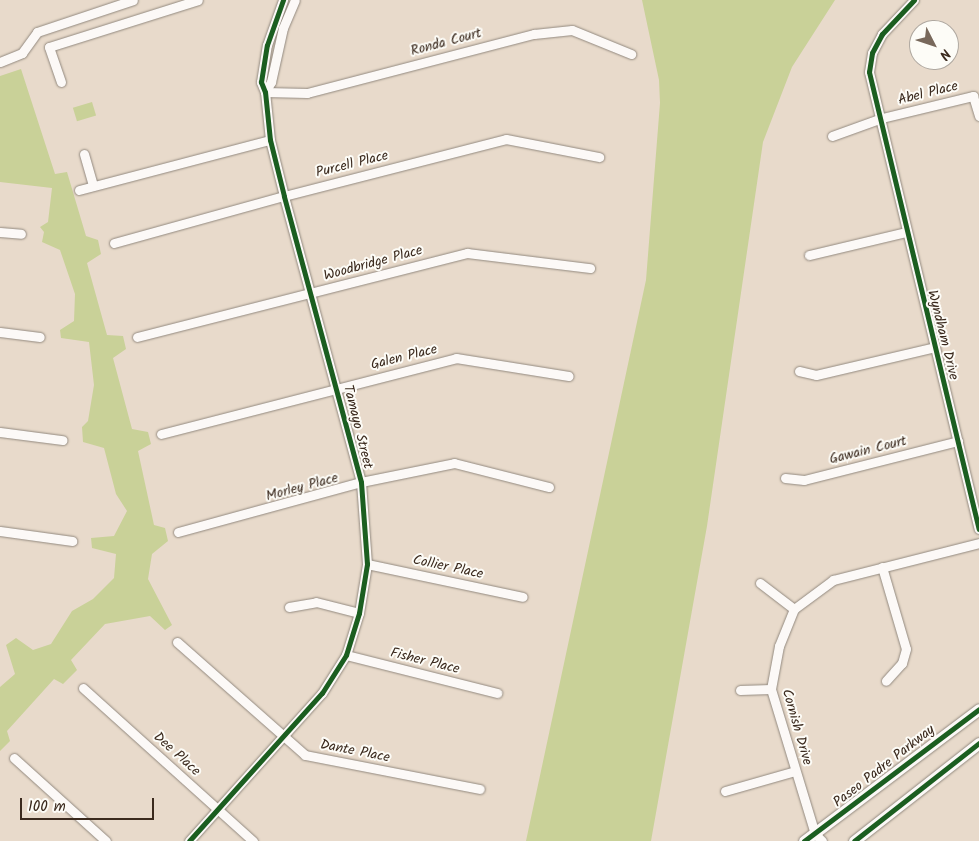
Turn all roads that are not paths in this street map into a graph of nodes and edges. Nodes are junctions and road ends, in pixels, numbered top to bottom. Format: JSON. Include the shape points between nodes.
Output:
{"nodes":[{"id":1,"x":133,"y":0,"type":"edge"},
{"id":2,"x":198,"y":0,"type":"edge"},
{"id":3,"x":283,"y":0,"type":"edge"},
{"id":4,"x":295,"y":0,"type":"edge"},
{"id":5,"x":914,"y":0,"type":"edge"},
{"id":6,"x":630,"y":54,"type":"dead end"},
{"id":7,"x":0,"y":62,"type":"edge"},
{"id":8,"x":61,"y":82,"type":"dead end"},
{"id":9,"x":266,"y":92,"type":"junction"},
{"id":10,"x":979,"y":116,"type":"edge"},
{"id":11,"x":882,"y":118,"type":"junction"},
{"id":12,"x":832,"y":136,"type":"dead end"},
{"id":13,"x":270,"y":140,"type":"junction"},
{"id":14,"x":84,"y":154,"type":"dead end"},
{"id":15,"x":599,"y":157,"type":"dead end"},
{"id":16,"x":93,"y":186,"type":"junction"},
{"id":17,"x":79,"y":190,"type":"dead end"},
{"id":18,"x":284,"y":196,"type":"junction"},
{"id":19,"x":0,"y":232,"type":"edge"},
{"id":20,"x":906,"y":232,"type":"junction"},
{"id":21,"x":21,"y":234,"type":"dead end"},
{"id":22,"x":114,"y":243,"type":"dead end"},
{"id":23,"x":809,"y":255,"type":"dead end"},
{"id":24,"x":590,"y":268,"type":"dead end"},
{"id":25,"x":312,"y":294,"type":"junction"},
{"id":26,"x":0,"y":332,"type":"edge"},
{"id":27,"x":40,"y":337,"type":"dead end"},
{"id":28,"x":137,"y":337,"type":"dead end"},
{"id":29,"x":935,"y":348,"type":"junction"},
{"id":30,"x":799,"y":371,"type":"dead end"},
{"id":31,"x":569,"y":376,"type":"dead end"},
{"id":32,"x":337,"y":388,"type":"junction"},
{"id":33,"x":0,"y":432,"type":"edge"},
{"id":34,"x":161,"y":434,"type":"dead end"},
{"id":35,"x":62,"y":440,"type":"dead end"},
{"id":36,"x":958,"y":442,"type":"junction"},
{"id":37,"x":785,"y":478,"type":"dead end"},
{"id":38,"x":361,"y":482,"type":"junction"},
{"id":39,"x":549,"y":487,"type":"dead end"},
{"id":40,"x":979,"y":529,"type":"edge"},
{"id":41,"x":0,"y":531,"type":"edge"},
{"id":42,"x":178,"y":532,"type":"dead end"},
{"id":43,"x":72,"y":541,"type":"dead end"},
{"id":44,"x":979,"y":543,"type":"edge"},
{"id":45,"x":367,"y":564,"type":"junction"},
{"id":46,"x":882,"y":567,"type":"junction"},
{"id":47,"x":760,"y":583,"type":"dead end"},
{"id":48,"x":523,"y":597,"type":"dead end"},
{"id":49,"x":289,"y":607,"type":"dead end"},
{"id":50,"x":794,"y":610,"type":"junction"},
{"id":51,"x":358,"y":613,"type":"junction"},
{"id":52,"x":176,"y":642,"type":"dead end"},
{"id":53,"x":346,"y":655,"type":"junction"},
{"id":54,"x":886,"y":680,"type":"dead end"},
{"id":55,"x":83,"y":688,"type":"dead end"},
{"id":56,"x":771,"y":689,"type":"junction"},
{"id":57,"x":740,"y":690,"type":"dead end"},
{"id":58,"x":497,"y":693,"type":"dead end"},
{"id":59,"x":979,"y":709,"type":"edge"},
{"id":60,"x":284,"y":738,"type":"junction"},
{"id":61,"x":979,"y":743,"type":"edge"},
{"id":62,"x":14,"y":758,"type":"dead end"},
{"id":63,"x":795,"y":771,"type":"junction"},
{"id":64,"x":480,"y":789,"type":"dead end"},
{"id":65,"x":725,"y":791,"type":"dead end"},
{"id":66,"x":217,"y":810,"type":"junction"},
{"id":67,"x":818,"y":837,"type":"edge"},
{"id":68,"x":106,"y":841,"type":"edge"},
{"id":69,"x":189,"y":841,"type":"edge"},
{"id":70,"x":252,"y":841,"type":"edge"},
{"id":71,"x":804,"y":841,"type":"edge"},
{"id":72,"x":854,"y":841,"type":"edge"}],
"edges":[{"from":1,"to":7,"type":"street","via":[[37,32],[22,53]]},
{"from":2,"to":8,"type":"street","via":[[49,48]]},
{"from":3,"to":9,"type":"street","name":"Tamayo Street","via":[[263,65],[261,82]]},
{"from":4,"to":9,"type":"street","name":"Tamayo Street","via":[[283,28]]},
{"from":5,"to":11,"type":"street","name":"Wyndham Drive","via":[[882,34],[872,53],[869,72]]},
{"from":6,"to":9,"type":"street","name":"Ronda Court","via":[[572,30],[534,34],[307,93]]},
{"from":9,"to":13,"type":"street","name":"Tamayo Street"},
{"from":10,"to":11,"type":"street","name":"Abel Place","via":[[973,96]]},
{"from":11,"to":12,"type":"street","name":"Abel Place"},
{"from":11,"to":20,"type":"street","name":"Wyndham Drive"},
{"from":13,"to":16,"type":"street"},
{"from":13,"to":18,"type":"street","name":"Tamayo Street"},
{"from":14,"to":16,"type":"street"},
{"from":15,"to":18,"type":"street","name":"Purcell Place","via":[[506,140]]},
{"from":16,"to":17,"type":"street"},
{"from":18,"to":22,"type":"street","name":"Purcell Place"},
{"from":18,"to":25,"type":"street","name":"Tamayo Street"},
{"from":19,"to":21,"type":"street"},
{"from":20,"to":23,"type":"street"},
{"from":20,"to":29,"type":"street","name":"Wyndham Drive"},
{"from":24,"to":25,"type":"street","name":"Woodbridge Place","via":[[467,253]]},
{"from":25,"to":28,"type":"street","name":"Woodbridge Place"},
{"from":25,"to":32,"type":"street","name":"Tamayo Street"},
{"from":26,"to":27,"type":"street"},
{"from":29,"to":30,"type":"street","via":[[816,375]]},
{"from":29,"to":36,"type":"street","name":"Wyndham Drive"},
{"from":31,"to":32,"type":"street","name":"Galen Place","via":[[456,358]]},
{"from":32,"to":34,"type":"street","name":"Galen Place"},
{"from":32,"to":38,"type":"street","name":"Tamayo Street"},
{"from":33,"to":35,"type":"street"},
{"from":36,"to":37,"type":"street","name":"Gawain Court","via":[[804,480]]},
{"from":36,"to":40,"type":"street","name":"Wyndham Drive"},
{"from":38,"to":39,"type":"street","name":"Morley Place","via":[[454,464]]},
{"from":38,"to":42,"type":"street","name":"Morley Place"},
{"from":38,"to":45,"type":"street","name":"Tamayo Street"},
{"from":41,"to":43,"type":"street"},
{"from":44,"to":46,"type":"street","name":"Cornish Drive"},
{"from":45,"to":48,"type":"street","name":"Collier Place"},
{"from":45,"to":51,"type":"street","name":"Tamayo Street"},
{"from":46,"to":50,"type":"street","name":"Cornish Drive","via":[[833,580]]},
{"from":46,"to":54,"type":"street","via":[[906,649],[902,663]]},
{"from":47,"to":50,"type":"street"},
{"from":49,"to":51,"type":"street","via":[[316,602]]},
{"from":50,"to":56,"type":"street","name":"Cornish Drive","via":[[779,646]]},
{"from":51,"to":53,"type":"street","name":"Tamayo Street"},
{"from":52,"to":60,"type":"street","name":"Dante Place"},
{"from":53,"to":58,"type":"street","name":"Fisher Place"},
{"from":53,"to":60,"type":"street","name":"Tamayo Street","via":[[322,693]]},
{"from":55,"to":66,"type":"street","name":"Dee Place"},
{"from":56,"to":57,"type":"street"},
{"from":56,"to":63,"type":"street","name":"Cornish Drive"},
{"from":59,"to":67,"type":"main road","name":"Paseo Padre Parkway"},
{"from":60,"to":64,"type":"street","name":"Dante Place","via":[[304,755]]},
{"from":60,"to":66,"type":"street","name":"Tamayo Street"},
{"from":61,"to":72,"type":"main road"},
{"from":62,"to":68,"type":"street"},
{"from":63,"to":65,"type":"street"},
{"from":63,"to":67,"type":"street","name":"Cornish Drive"},
{"from":66,"to":69,"type":"street","name":"Tamayo Street"},
{"from":66,"to":70,"type":"street","name":"Dee Place"},
{"from":67,"to":71,"type":"main road","name":"Paseo Padre Parkway"}]}
